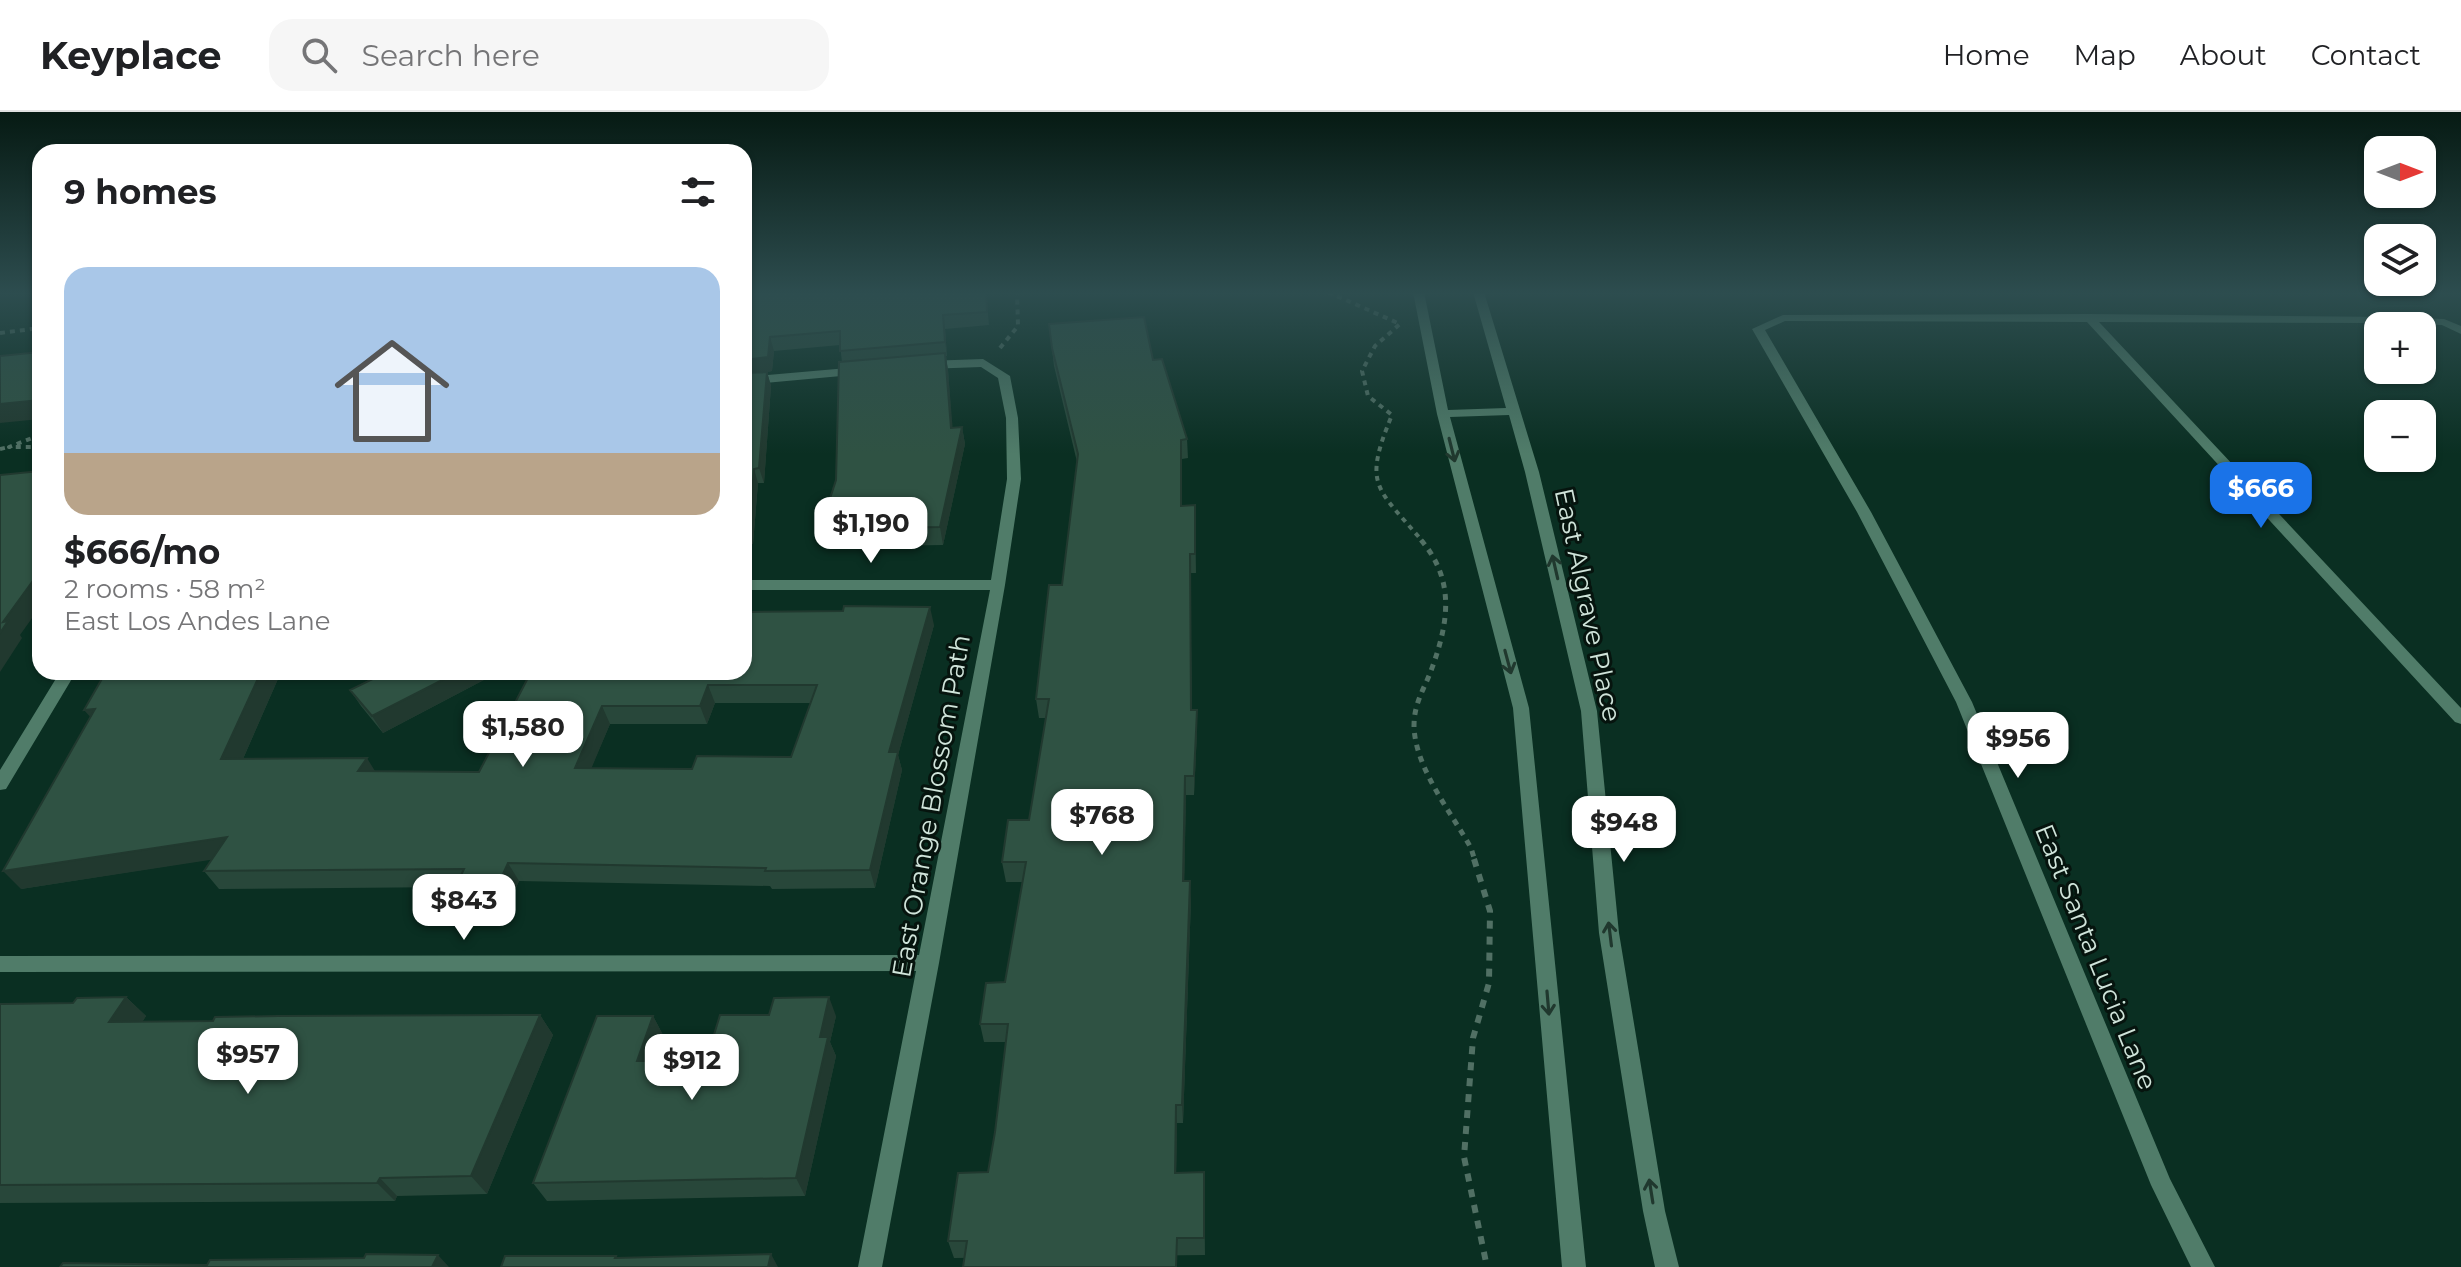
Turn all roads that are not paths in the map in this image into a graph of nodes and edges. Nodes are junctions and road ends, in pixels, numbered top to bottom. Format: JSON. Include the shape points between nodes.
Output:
{"nodes":[{"id":1,"x":1429,"y":346,"type":"edge"},
{"id":2,"x":1494,"y":346,"type":"edge"},
{"id":3,"x":1768,"y":346,"type":"edge"},
{"id":4,"x":2115,"y":346,"type":"edge"},
{"id":5,"x":914,"y":366,"type":"edge"},
{"id":6,"x":868,"y":370,"type":"edge"},
{"id":7,"x":752,"y":380,"type":"edge"},
{"id":8,"x":1514,"y":411,"type":"junction"},
{"id":9,"x":1443,"y":414,"type":"junction"},
{"id":10,"x":752,"y":585,"type":"edge"},
{"id":11,"x":998,"y":585,"type":"junction"},
{"id":12,"x":63,"y":680,"type":"edge"},
{"id":13,"x":2461,"y":718,"type":"edge"},
{"id":14,"x":0,"y":784,"type":"edge"},
{"id":15,"x":929,"y":963,"type":"junction"},
{"id":16,"x":0,"y":964,"type":"edge"},
{"id":17,"x":870,"y":1267,"type":"edge"},
{"id":18,"x":1574,"y":1267,"type":"edge"},
{"id":19,"x":1667,"y":1267,"type":"edge"},
{"id":20,"x":2203,"y":1267,"type":"edge"}],
"edges":[{"from":1,"to":9,"type":"street"},
{"from":2,"to":8,"type":"street","name":"East Algrave Place"},
{"from":3,"to":20,"type":"street","name":"East Santa Lucia Lane","via":[[1864,512],[1964,702],[2162,1185]]},
{"from":4,"to":13,"type":"street"},
{"from":5,"to":11,"type":"street","name":"East Orange Blossom Path","via":[[983,363],[1004,376],[1014,479]]},
{"from":6,"to":7,"type":"street"},
{"from":8,"to":9,"type":"street"},
{"from":19,"to":8,"type":"street","name":"East Algrave Place","one_way":true,"via":[[1609,933],[1589,711]]},
{"from":9,"to":18,"type":"street","one_way":true,"via":[[1521,708]]},
{"from":10,"to":11,"type":"street"},
{"from":11,"to":15,"type":"street","name":"East Orange Blossom Path"},
{"from":12,"to":14,"type":"street"},
{"from":15,"to":16,"type":"street"},
{"from":15,"to":17,"type":"street","name":"East Orange Blossom Path"}]}
